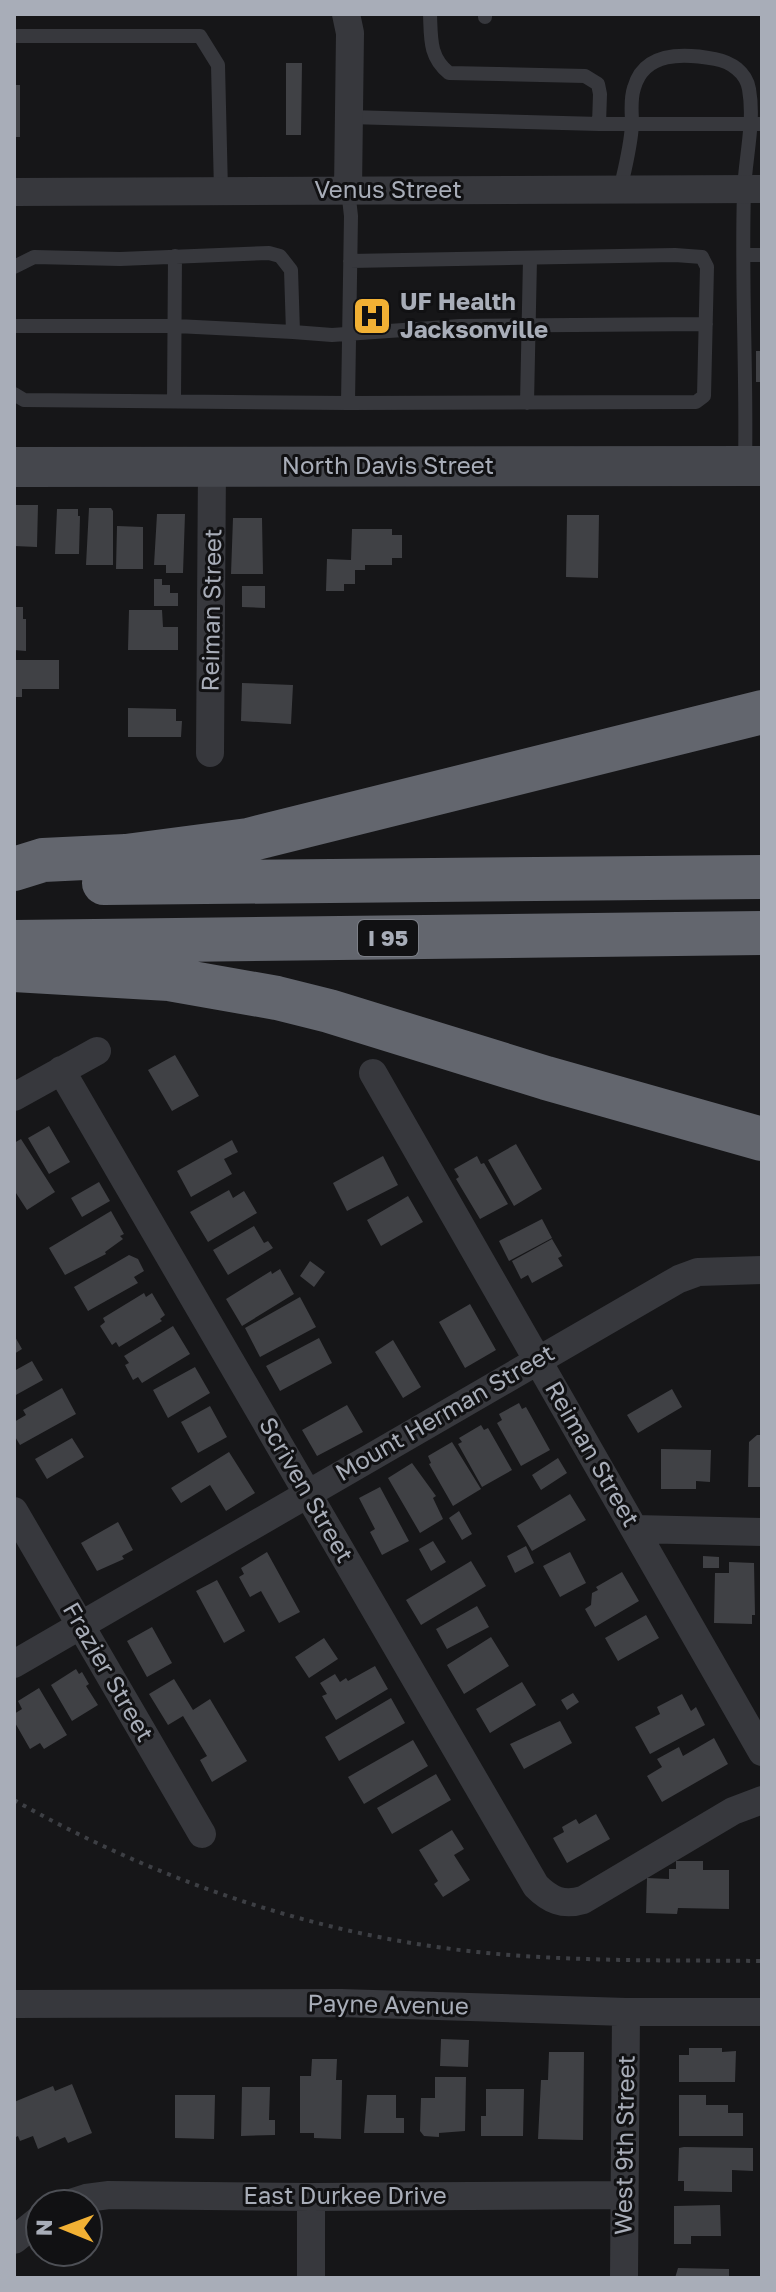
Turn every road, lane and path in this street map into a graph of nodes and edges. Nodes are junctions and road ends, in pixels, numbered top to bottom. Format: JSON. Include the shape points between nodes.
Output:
{"nodes":[{"id":1,"x":346,"y":14,"type":"edge"},
{"id":2,"x":430,"y":14,"type":"edge"},
{"id":3,"x":14,"y":36,"type":"edge"},
{"id":4,"x":349,"y":117,"type":"junction"},
{"id":5,"x":599,"y":124,"type":"junction"},
{"id":6,"x":632,"y":124,"type":"junction"},
{"id":7,"x":756,"y":124,"type":"edge"},
{"id":8,"x":753,"y":189,"type":"edge"},
{"id":9,"x":348,"y":190,"type":"junction"},
{"id":10,"x":620,"y":190,"type":"junction"},
{"id":11,"x":221,"y":191,"type":"junction"},
{"id":12,"x":14,"y":192,"type":"edge"},
{"id":13,"x":744,"y":255,"type":"junction"},
{"id":14,"x":762,"y":255,"type":"edge"},
{"id":15,"x":175,"y":256,"type":"junction"},
{"id":16,"x":530,"y":259,"type":"junction"},
{"id":17,"x":350,"y":261,"type":"junction"},
{"id":18,"x":14,"y":267,"type":"edge"},
{"id":19,"x":706,"y":324,"type":"junction"},
{"id":20,"x":14,"y":326,"type":"edge"},
{"id":21,"x":176,"y":326,"type":"junction"},
{"id":22,"x":528,"y":326,"type":"junction"},
{"id":23,"x":293,"y":332,"type":"junction"},
{"id":24,"x":348,"y":334,"type":"junction"},
{"id":25,"x":14,"y":394,"type":"edge"},
{"id":26,"x":174,"y":400,"type":"junction"},
{"id":27,"x":348,"y":403,"type":"junction"},
{"id":28,"x":527,"y":403,"type":"junction"},
{"id":29,"x":746,"y":416,"type":"junction"},
{"id":30,"x":762,"y":416,"type":"edge"},
{"id":31,"x":212,"y":466,"type":"junction"},
{"id":32,"x":754,"y":466,"type":"edge"},
{"id":33,"x":14,"y":467,"type":"edge"},
{"id":34,"x":762,"y":712,"type":"edge"},
{"id":35,"x":210,"y":753,"type":"dead end"},
{"id":36,"x":14,"y":869,"type":"edge"},
{"id":37,"x":762,"y":877,"type":"edge"},
{"id":38,"x":14,"y":883,"type":"edge"},
{"id":39,"x":762,"y":933,"type":"edge"},
{"id":40,"x":14,"y":942,"type":"edge"},
{"id":41,"x":14,"y":970,"type":"edge"},
{"id":42,"x":97,"y":1051,"type":"dead end"},
{"id":43,"x":61,"y":1070,"type":"junction"},
{"id":44,"x":373,"y":1073,"type":"dead end"},
{"id":45,"x":14,"y":1097,"type":"edge"},
{"id":46,"x":762,"y":1139,"type":"edge"},
{"id":47,"x":762,"y":1270,"type":"edge"},
{"id":48,"x":537,"y":1360,"type":"junction"},
{"id":49,"x":307,"y":1493,"type":"junction"},
{"id":50,"x":14,"y":1511,"type":"edge"},
{"id":51,"x":635,"y":1529,"type":"junction"},
{"id":52,"x":762,"y":1532,"type":"edge"},
{"id":53,"x":80,"y":1625,"type":"junction"},
{"id":54,"x":14,"y":1664,"type":"edge"},
{"id":55,"x":762,"y":1752,"type":"edge"},
{"id":56,"x":14,"y":1800,"type":"edge"},
{"id":57,"x":762,"y":1800,"type":"edge"},
{"id":58,"x":202,"y":1834,"type":"dead end"},
{"id":59,"x":762,"y":1961,"type":"edge"},
{"id":60,"x":14,"y":2004,"type":"edge"},
{"id":61,"x":626,"y":2012,"type":"junction"},
{"id":62,"x":762,"y":2012,"type":"edge"},
{"id":63,"x":624,"y":2195,"type":"junction"},
{"id":64,"x":104,"y":2196,"type":"edge"},
{"id":65,"x":311,"y":2197,"type":"junction"},
{"id":66,"x":311,"y":2278,"type":"edge"},
{"id":67,"x":624,"y":2278,"type":"edge"}],
"edges":[{"from":1,"to":4,"type":"street"},
{"from":2,"to":5,"type":"lane","via":[[436,64],[449,73],[585,76],[598,84]]},
{"from":3,"to":11,"type":"lane","via":[[200,36],[218,65]]},
{"from":4,"to":5,"type":"lane"},
{"from":4,"to":9,"type":"street"},
{"from":5,"to":6,"type":"lane"},
{"from":6,"to":7,"type":"lane"},
{"from":6,"to":7,"type":"lane","via":[[639,75],[652,60],[665,56],[712,58],[736,67],[749,88]]},
{"from":6,"to":10,"type":"lane"},
{"from":7,"to":8,"type":"lane"},
{"from":8,"to":10,"type":"street","name":"Venus Street"},
{"from":8,"to":13,"type":"lane"},
{"from":9,"to":10,"type":"street","name":"Venus Street"},
{"from":9,"to":11,"type":"street","name":"Venus Street"},
{"from":9,"to":17,"type":"lane"},
{"from":11,"to":12,"type":"street","name":"Venus Street"},
{"from":13,"to":14,"type":"lane"},
{"from":13,"to":29,"type":"lane"},
{"from":15,"to":18,"type":"lane","via":[[34,257]]},
{"from":15,"to":21,"type":"lane"},
{"from":15,"to":23,"type":"lane","via":[[280,256],[291,270]]},
{"from":16,"to":17,"type":"lane"},
{"from":16,"to":19,"type":"lane","via":[[702,257],[707,267]]},
{"from":16,"to":22,"type":"lane"},
{"from":17,"to":24,"type":"lane"},
{"from":19,"to":22,"type":"lane"},
{"from":19,"to":28,"type":"lane","via":[[701,400]]},
{"from":20,"to":21,"type":"lane"},
{"from":21,"to":23,"type":"lane"},
{"from":21,"to":26,"type":"lane"},
{"from":22,"to":24,"type":"lane"},
{"from":22,"to":28,"type":"lane"},
{"from":23,"to":24,"type":"lane"},
{"from":24,"to":27,"type":"lane"},
{"from":25,"to":26,"type":"lane","via":[[24,400]]},
{"from":26,"to":27,"type":"lane"},
{"from":27,"to":28,"type":"lane"},
{"from":29,"to":30,"type":"lane"},
{"from":29,"to":32,"type":"lane"},
{"from":31,"to":32,"type":"street","name":"North Davis Street"},
{"from":31,"to":33,"type":"street","name":"North Davis Street"},
{"from":31,"to":35,"type":"street","name":"Reiman Street"},
{"from":34,"to":36,"type":"highway","via":[[273,835],[126,856],[43,860]]},
{"from":37,"to":38,"type":"highway"},
{"from":39,"to":40,"type":"highway","number":"I 95"},
{"from":41,"to":46,"type":"highway","via":[[169,979],[277,998]]},
{"from":42,"to":43,"type":"street"},
{"from":43,"to":45,"type":"street"},
{"from":43,"to":49,"type":"street","name":"Scriven Street"},
{"from":44,"to":48,"type":"street","name":"Reiman Street"},
{"from":47,"to":48,"type":"street","name":"Mount Herman Street","via":[[698,1272],[679,1279]]},
{"from":48,"to":49,"type":"street","name":"Mount Herman Street"},
{"from":48,"to":51,"type":"street","name":"Reiman Street"},
{"from":49,"to":53,"type":"street","name":"Mount Herman Street"},
{"from":49,"to":57,"type":"street","name":"Scriven Street","via":[[546,1896],[559,1902],[583,1900],[733,1811]]},
{"from":50,"to":53,"type":"street","name":"Frazier Street"},
{"from":51,"to":52,"type":"street"},
{"from":51,"to":55,"type":"street","name":"Reiman Street"},
{"from":53,"to":54,"type":"street","name":"Mount Herman Street"},
{"from":53,"to":58,"type":"street","name":"Frazier Street"},
{"from":56,"to":59,"type":"path","via":[[191,1882],[340,1928],[522,1956]]},
{"from":60,"to":61,"type":"street","name":"Payne Avenue","via":[[341,2003]]},
{"from":61,"to":62,"type":"street","name":"Payne Avenue"},
{"from":61,"to":63,"type":"street","name":"West 9th Street"},
{"from":63,"to":65,"type":"street","name":"East Durkee Drive"},
{"from":63,"to":67,"type":"street","name":"West 9th Street"},
{"from":64,"to":65,"type":"street","name":"East Durkee Drive"},
{"from":65,"to":66,"type":"street"}]}
